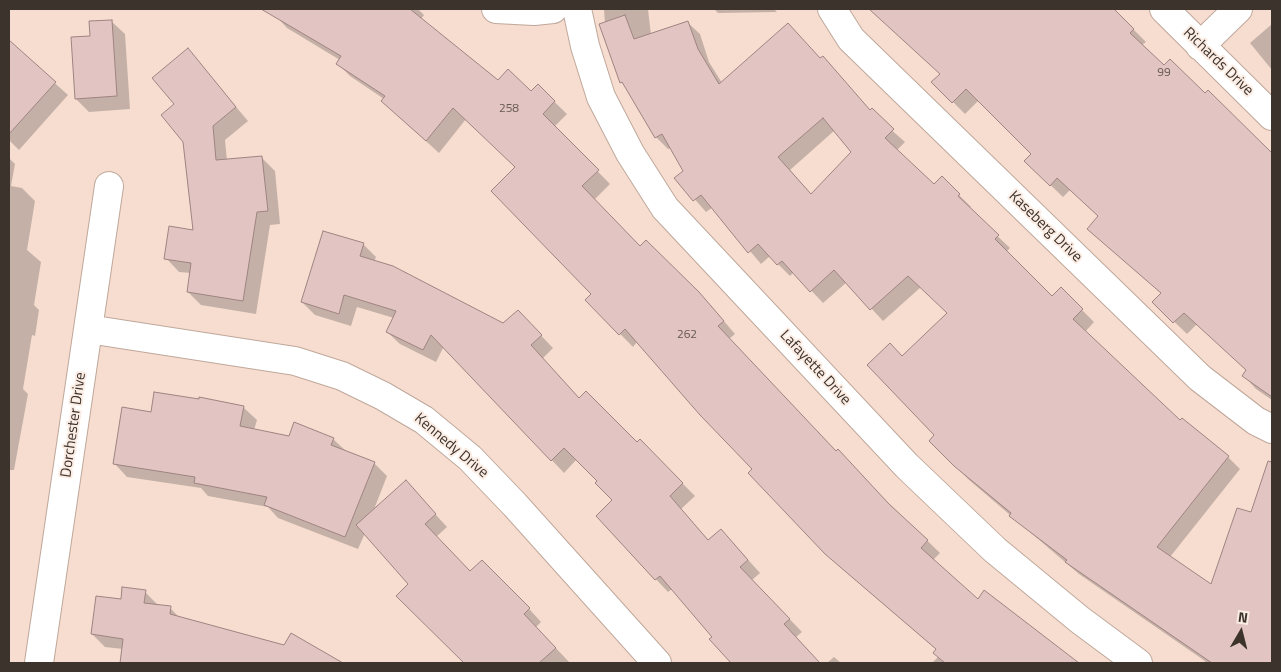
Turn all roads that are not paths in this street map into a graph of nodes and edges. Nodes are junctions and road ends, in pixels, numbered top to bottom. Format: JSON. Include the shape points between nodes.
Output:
{"nodes":[{"id":1,"x":496,"y":9,"type":"edge"},
{"id":2,"x":553,"y":9,"type":"edge"},
{"id":3,"x":577,"y":9,"type":"edge"},
{"id":4,"x":832,"y":9,"type":"edge"},
{"id":5,"x":1164,"y":9,"type":"edge"},
{"id":6,"x":1238,"y":9,"type":"edge"},
{"id":7,"x":1200,"y":46,"type":"junction"},
{"id":8,"x":1272,"y":116,"type":"edge"},
{"id":9,"x":109,"y":186,"type":"dead end"},
{"id":10,"x":88,"y":329,"type":"junction"},
{"id":11,"x":1272,"y":430,"type":"edge"},
{"id":12,"x":39,"y":663,"type":"edge"},
{"id":13,"x":657,"y":663,"type":"edge"},
{"id":14,"x":1138,"y":663,"type":"edge"}],
"edges":[{"from":1,"to":2,"type":"street"},
{"from":3,"to":14,"type":"street","name":"Lafayette Drive","via":[[601,97],[630,153],[665,208],[907,466],[995,550]]},
{"from":4,"to":11,"type":"street","name":"Kaseberg Drive","via":[[851,39],[1200,378]]},
{"from":5,"to":7,"type":"street","name":"Richards Drive"},
{"from":6,"to":7,"type":"street"},
{"from":7,"to":8,"type":"street","name":"Richards Drive"},
{"from":9,"to":10,"type":"street","name":"Dorchester Drive"},
{"from":10,"to":12,"type":"street","name":"Dorchester Drive"},
{"from":10,"to":13,"type":"street","name":"Kennedy Drive","via":[[295,361],[342,376],[424,420],[470,458]]}]}
